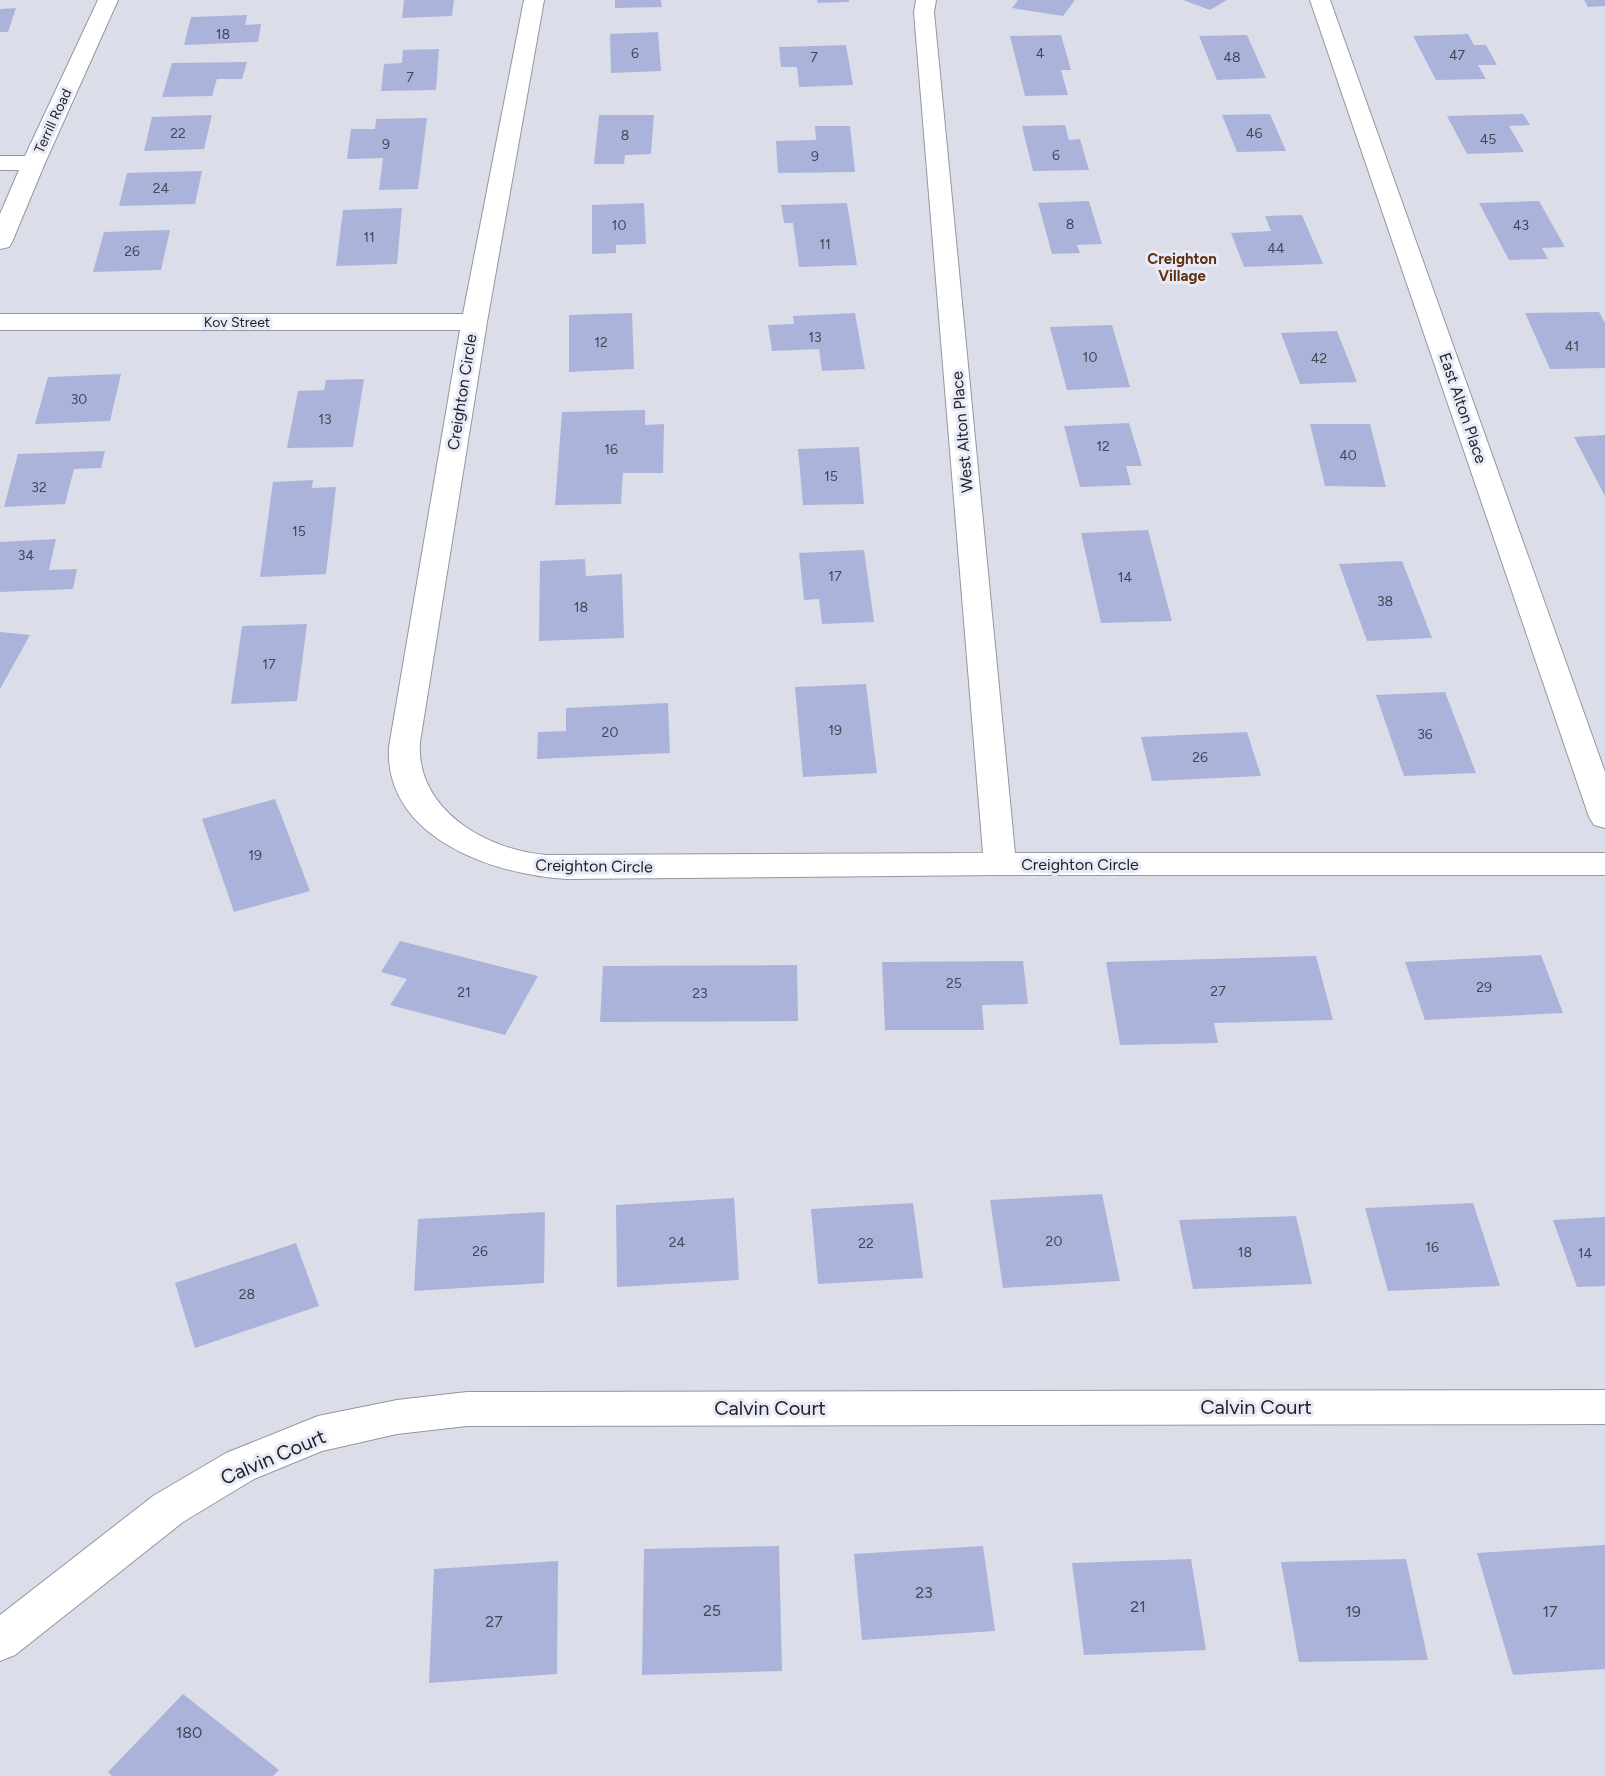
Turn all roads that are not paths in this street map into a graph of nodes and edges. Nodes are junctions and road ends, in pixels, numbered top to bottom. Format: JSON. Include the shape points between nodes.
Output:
{"nodes":[{"id":1,"x":108,"y":0,"type":"edge"},
{"id":2,"x":534,"y":0,"type":"edge"},
{"id":3,"x":926,"y":0,"type":"edge"},
{"id":4,"x":1320,"y":0,"type":"edge"},
{"id":5,"x":0,"y":163,"type":"edge"},
{"id":6,"x":33,"y":163,"type":"junction"},
{"id":7,"x":0,"y":242,"type":"edge"},
{"id":8,"x":0,"y":322,"type":"edge"},
{"id":9,"x":474,"y":322,"type":"junction"},
{"id":10,"x":1605,"y":817,"type":"edge"},
{"id":11,"x":1000,"y":864,"type":"junction"},
{"id":12,"x":1605,"y":864,"type":"edge"},
{"id":13,"x":1605,"y":1407,"type":"edge"},
{"id":14,"x":0,"y":1641,"type":"edge"}],
"edges":[{"from":1,"to":6,"type":"street","name":"Terrill Road"},
{"from":2,"to":9,"type":"street","name":"Creighton Circle"},
{"from":3,"to":11,"type":"street","name":"West Alton Place","via":[[924,12]]},
{"from":4,"to":10,"type":"street","name":"East Alton Place"},
{"from":5,"to":6,"type":"street"},
{"from":6,"to":7,"type":"street","name":"Terrill Road"},
{"from":8,"to":9,"type":"street","name":"Kov Street"},
{"from":9,"to":11,"type":"street","name":"Creighton Circle","via":[[403,755],[416,798],[430,815],[469,843],[496,855],[525,864],[567,868]]},
{"from":11,"to":12,"type":"street","name":"Creighton Circle"},
{"from":13,"to":14,"type":"street","name":"Calvin Court","via":[[479,1409],[397,1417],[318,1434],[240,1466],[168,1509]]}]}
